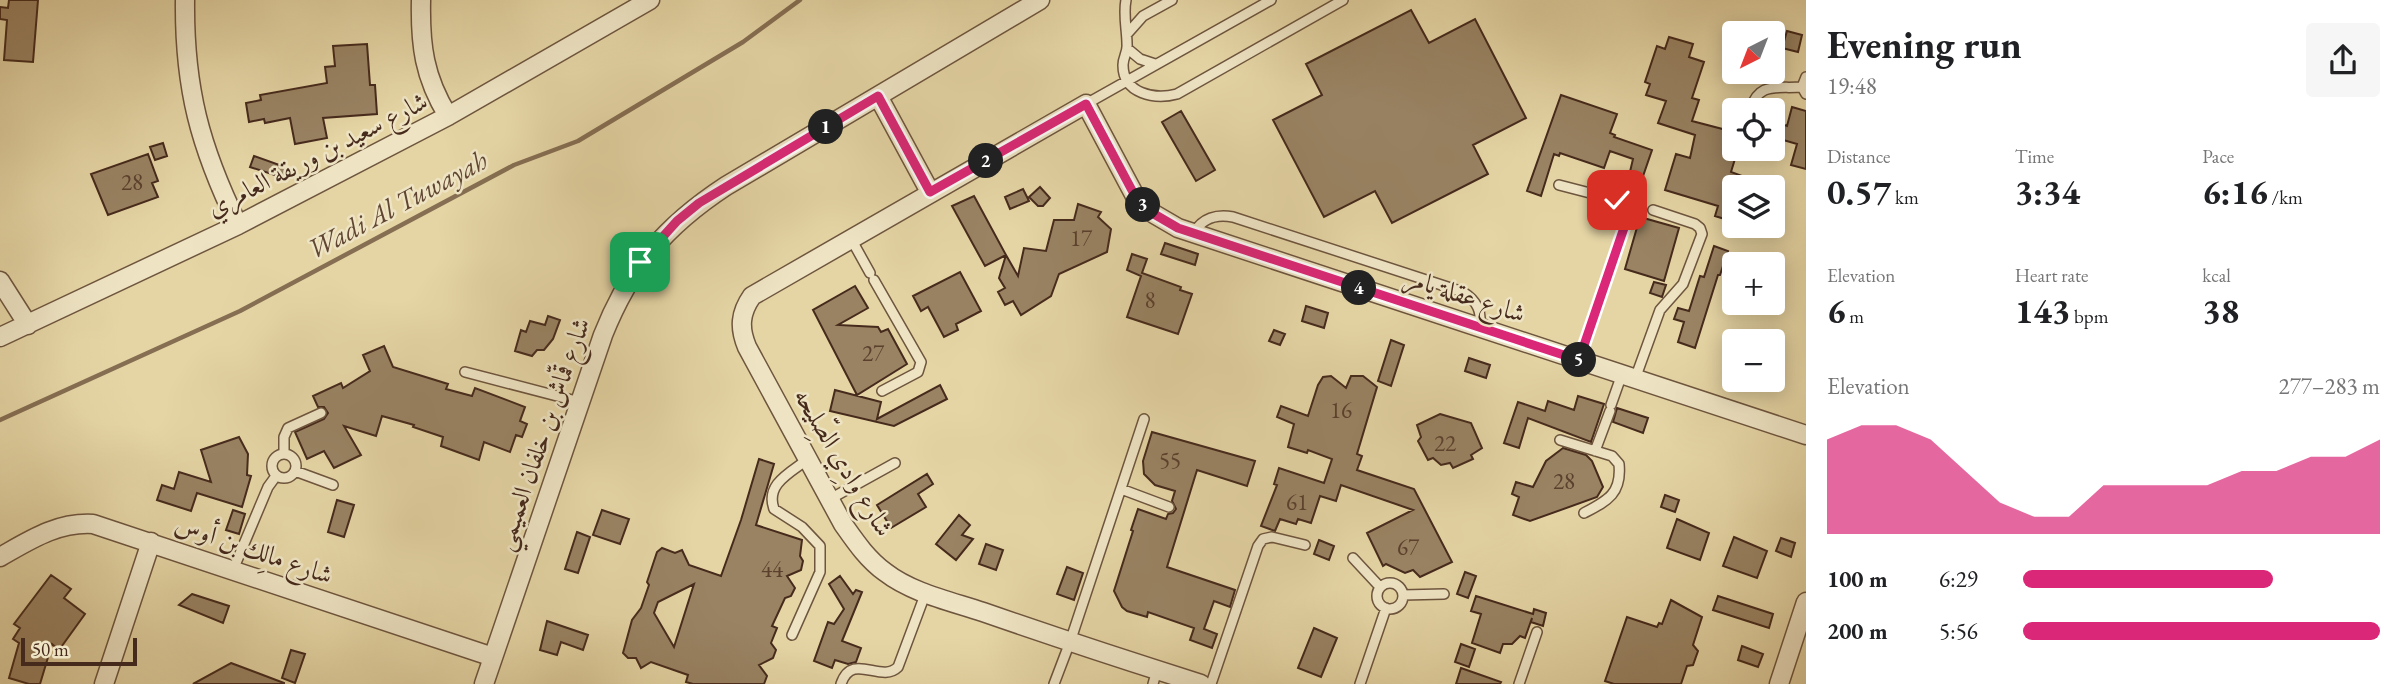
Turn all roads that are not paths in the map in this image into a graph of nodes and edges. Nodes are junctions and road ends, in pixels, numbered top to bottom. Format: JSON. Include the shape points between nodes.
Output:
{"nodes":[{"id":1,"x":185,"y":0,"type":"edge"},
{"id":2,"x":421,"y":0,"type":"edge"},
{"id":3,"x":650,"y":0,"type":"edge"},
{"id":4,"x":1040,"y":0,"type":"edge"},
{"id":5,"x":1126,"y":0,"type":"edge"},
{"id":6,"x":1172,"y":0,"type":"edge"},
{"id":7,"x":1271,"y":0,"type":"edge"},
{"id":8,"x":1343,"y":0,"type":"edge"},
{"id":9,"x":1127,"y":34,"type":"junction"},
{"id":10,"x":1128,"y":49,"type":"junction"},
{"id":11,"x":1155,"y":64,"type":"junction"},
{"id":12,"x":1806,"y":77,"type":"edge"},
{"id":13,"x":1127,"y":80,"type":"junction"},
{"id":14,"x":1804,"y":91,"type":"edge"},
{"id":15,"x":878,"y":96,"type":"junction"},
{"id":16,"x":1754,"y":98,"type":"edge"},
{"id":17,"x":1086,"y":104,"type":"junction"},
{"id":18,"x":448,"y":116,"type":"junction"},
{"id":19,"x":1559,"y":184,"type":"dead end"},
{"id":20,"x":930,"y":192,"type":"junction"},
{"id":21,"x":1653,"y":210,"type":"dead end"},
{"id":22,"x":239,"y":225,"type":"junction"},
{"id":23,"x":1194,"y":233,"type":"junction"},
{"id":24,"x":850,"y":237,"type":"junction"},
{"id":25,"x":0,"y":281,"type":"edge"},
{"id":26,"x":28,"y":325,"type":"junction"},
{"id":27,"x":1479,"y":327,"type":"junction"},
{"id":28,"x":0,"y":337,"type":"edge"},
{"id":29,"x":1579,"y":360,"type":"junction"},
{"id":30,"x":465,"y":372,"type":"dead end"},
{"id":31,"x":1628,"y":377,"type":"junction"},
{"id":32,"x":882,"y":391,"type":"dead end"},
{"id":33,"x":580,"y":402,"type":"junction"},
{"id":34,"x":321,"y":414,"type":"dead end"},
{"id":35,"x":1144,"y":419,"type":"dead end"},
{"id":36,"x":1806,"y":435,"type":"edge"},
{"id":37,"x":1560,"y":440,"type":"dead end"},
{"id":38,"x":1595,"y":451,"type":"junction"},
{"id":39,"x":284,"y":454,"type":"junction"},
{"id":40,"x":808,"y":459,"type":"junction"},
{"id":41,"x":895,"y":463,"type":"dead end"},
{"id":42,"x":295,"y":471,"type":"junction"},
{"id":43,"x":276,"y":476,"type":"junction"},
{"id":44,"x":333,"y":485,"type":"dead end"},
{"id":45,"x":1121,"y":489,"type":"junction"},
{"id":46,"x":830,"y":499,"type":"junction"},
{"id":47,"x":1169,"y":507,"type":"dead end"},
{"id":48,"x":1584,"y":513,"type":"dead end"},
{"id":49,"x":151,"y":542,"type":"junction"},
{"id":50,"x":1304,"y":545,"type":"dead end"},
{"id":51,"x":0,"y":557,"type":"edge"},
{"id":52,"x":1353,"y":558,"type":"dead end"},
{"id":53,"x":233,"y":570,"type":"junction"},
{"id":54,"x":1380,"y":587,"type":"junction"},
{"id":55,"x":926,"y":592,"type":"junction"},
{"id":56,"x":1444,"y":594,"type":"dead end"},
{"id":57,"x":1403,"y":595,"type":"junction"},
{"id":58,"x":1806,"y":602,"type":"edge"},
{"id":59,"x":1386,"y":608,"type":"junction"},
{"id":60,"x":1537,"y":632,"type":"dead end"},
{"id":61,"x":792,"y":635,"type":"dead end"},
{"id":62,"x":1070,"y":642,"type":"junction"},
{"id":63,"x":494,"y":657,"type":"junction"},
{"id":64,"x":1155,"y":677,"type":"edge"},
{"id":65,"x":104,"y":684,"type":"edge"},
{"id":66,"x":484,"y":684,"type":"edge"},
{"id":67,"x":841,"y":684,"type":"edge"},
{"id":68,"x":1054,"y":684,"type":"edge"},
{"id":69,"x":1201,"y":684,"type":"edge"},
{"id":70,"x":1211,"y":684,"type":"edge"},
{"id":71,"x":1360,"y":684,"type":"edge"},
{"id":72,"x":1519,"y":684,"type":"edge"},
{"id":73,"x":1779,"y":684,"type":"edge"}],
"edges":[{"from":1,"to":22,"type":"street","via":[[185,41],[198,125],[217,182]]},
{"from":2,"to":18,"type":"street","via":[[425,65]]},
{"from":3,"to":18,"type":"street","name":"شارع سعيد بن وريقة العامري"},
{"from":4,"to":15,"type":"street","name":"شارع قمّاش بن خلفان العميمي"},
{"from":5,"to":9,"type":"lane"},
{"from":6,"to":9,"type":"lane","via":[[1143,16]]},
{"from":7,"to":11,"type":"lane","name":"شارع وادِي الصِّليحه"},
{"from":8,"to":13,"type":"lane","via":[[1177,94],[1146,95]]},
{"from":9,"to":10,"type":"lane"},
{"from":10,"to":11,"type":"lane"},
{"from":10,"to":13,"type":"lane","via":[[1123,65]]},
{"from":11,"to":13,"type":"lane","name":"شارع وادِي الصِّليحه"},
{"from":12,"to":14,"type":"lane"},
{"from":13,"to":17,"type":"lane","name":"شارع وادِي الصِّليحه"},
{"from":14,"to":16,"type":"lane","via":[[1761,90]]},
{"from":15,"to":20,"type":"street"},
{"from":15,"to":33,"type":"street","name":"شارع قمّاش بن خلفان العميمي","via":[[699,203],[658,241],[625,285]]},
{"from":17,"to":20,"type":"street","name":"شارع وادِي الصِّليحه"},
{"from":17,"to":23,"type":"street","name":"شارع عقلة يامر","via":[[1135,196],[1166,221]]},
{"from":18,"to":22,"type":"street","name":"شارع سعيد بن وريقة العامري"},
{"from":19,"to":29,"type":"lane","via":[[1617,200],[1628,215]]},
{"from":20,"to":24,"type":"street","name":"شارع وادِي الصِّليحه"},
{"from":21,"to":31,"type":"lane","via":[[1695,224],[1702,234],[1680,289],[1660,310]]},
{"from":22,"to":26,"type":"street","name":"شارع سعيد بن وريقة العامري"},
{"from":23,"to":27,"type":"street","name":"شارع عقلة يامر"},
{"from":23,"to":27,"type":"lane","via":[[1215,216],[1233,217],[1463,292],[1479,309]]},
{"from":24,"to":32,"type":"lane","via":[[921,362],[918,372]]},
{"from":24,"to":40,"type":"street","name":"شارع وادِي الصِّليحه","via":[[761,289],[742,315],[747,347]]},
{"from":25,"to":26,"type":"street"},
{"from":26,"to":28,"type":"street","name":"شارع سعيد بن وريقة العامري"},
{"from":27,"to":29,"type":"street","name":"شارع عقلة يامر"},
{"from":29,"to":31,"type":"street","name":"شارع عقلة يامر"},
{"from":30,"to":33,"type":"lane"},
{"from":31,"to":36,"type":"street","name":"شارع عقلة يامر"},
{"from":31,"to":38,"type":"lane","via":[[1610,408]]},
{"from":33,"to":63,"type":"street","name":"شارع قمّاش بن خلفان العميمي"},
{"from":34,"to":39,"type":"lane","via":[[288,428]]},
{"from":35,"to":45,"type":"lane"},
{"from":37,"to":38,"type":"lane"},
{"from":38,"to":48,"type":"lane","via":[[1615,458],[1620,471],[1611,498]]},
{"from":39,"to":42,"type":"lane","via":[[293,458]]},
{"from":39,"to":43,"type":"lane","via":[[272,462]]},
{"from":40,"to":46,"type":"street","name":"شارع وادِي الصِّليحه"},
{"from":40,"to":61,"type":"lane","via":[[771,492],[774,509],[820,545],[820,572]]},
{"from":41,"to":46,"type":"lane"},
{"from":42,"to":43,"type":"lane","via":[[285,478]]},
{"from":42,"to":44,"type":"lane"},
{"from":43,"to":53,"type":"lane"},
{"from":45,"to":47,"type":"lane"},
{"from":45,"to":62,"type":"lane"},
{"from":46,"to":55,"type":"street","name":"شارع وادِي الصِّليحه","via":[[870,559],[902,583]]},
{"from":49,"to":51,"type":"street","name":"شارع مالِك بن أوس","via":[[93,524],[69,524],[46,531]]},
{"from":49,"to":53,"type":"street","name":"شارع مالِك بن أوس"},
{"from":49,"to":65,"type":"street"},
{"from":50,"to":70,"type":"lane","via":[[1272,537],[1258,546]]},
{"from":52,"to":54,"type":"lane"},
{"from":53,"to":63,"type":"street","name":"شارع مالِك بن أوس"},
{"from":54,"to":57,"type":"lane","via":[[1394,584]]},
{"from":54,"to":59,"type":"lane","via":[[1378,601]]},
{"from":55,"to":62,"type":"street","name":"شارع وادِي الصِّليحه"},
{"from":55,"to":67,"type":"lane","via":[[894,672],[883,675],[854,670],[845,674]]},
{"from":56,"to":57,"type":"lane"},
{"from":57,"to":59,"type":"lane","via":[[1395,607]]},
{"from":58,"to":73,"type":"street"},
{"from":59,"to":71,"type":"lane"},
{"from":60,"to":72,"type":"lane"},
{"from":62,"to":64,"type":"street","name":"شارع وادِي الصِّليحه"},
{"from":62,"to":68,"type":"lane"},
{"from":63,"to":66,"type":"street","name":"شارع قمّاش بن خلفان العميمي"},
{"from":64,"to":69,"type":"street","name":"شارع وادِي الصِّليحه"}]}
